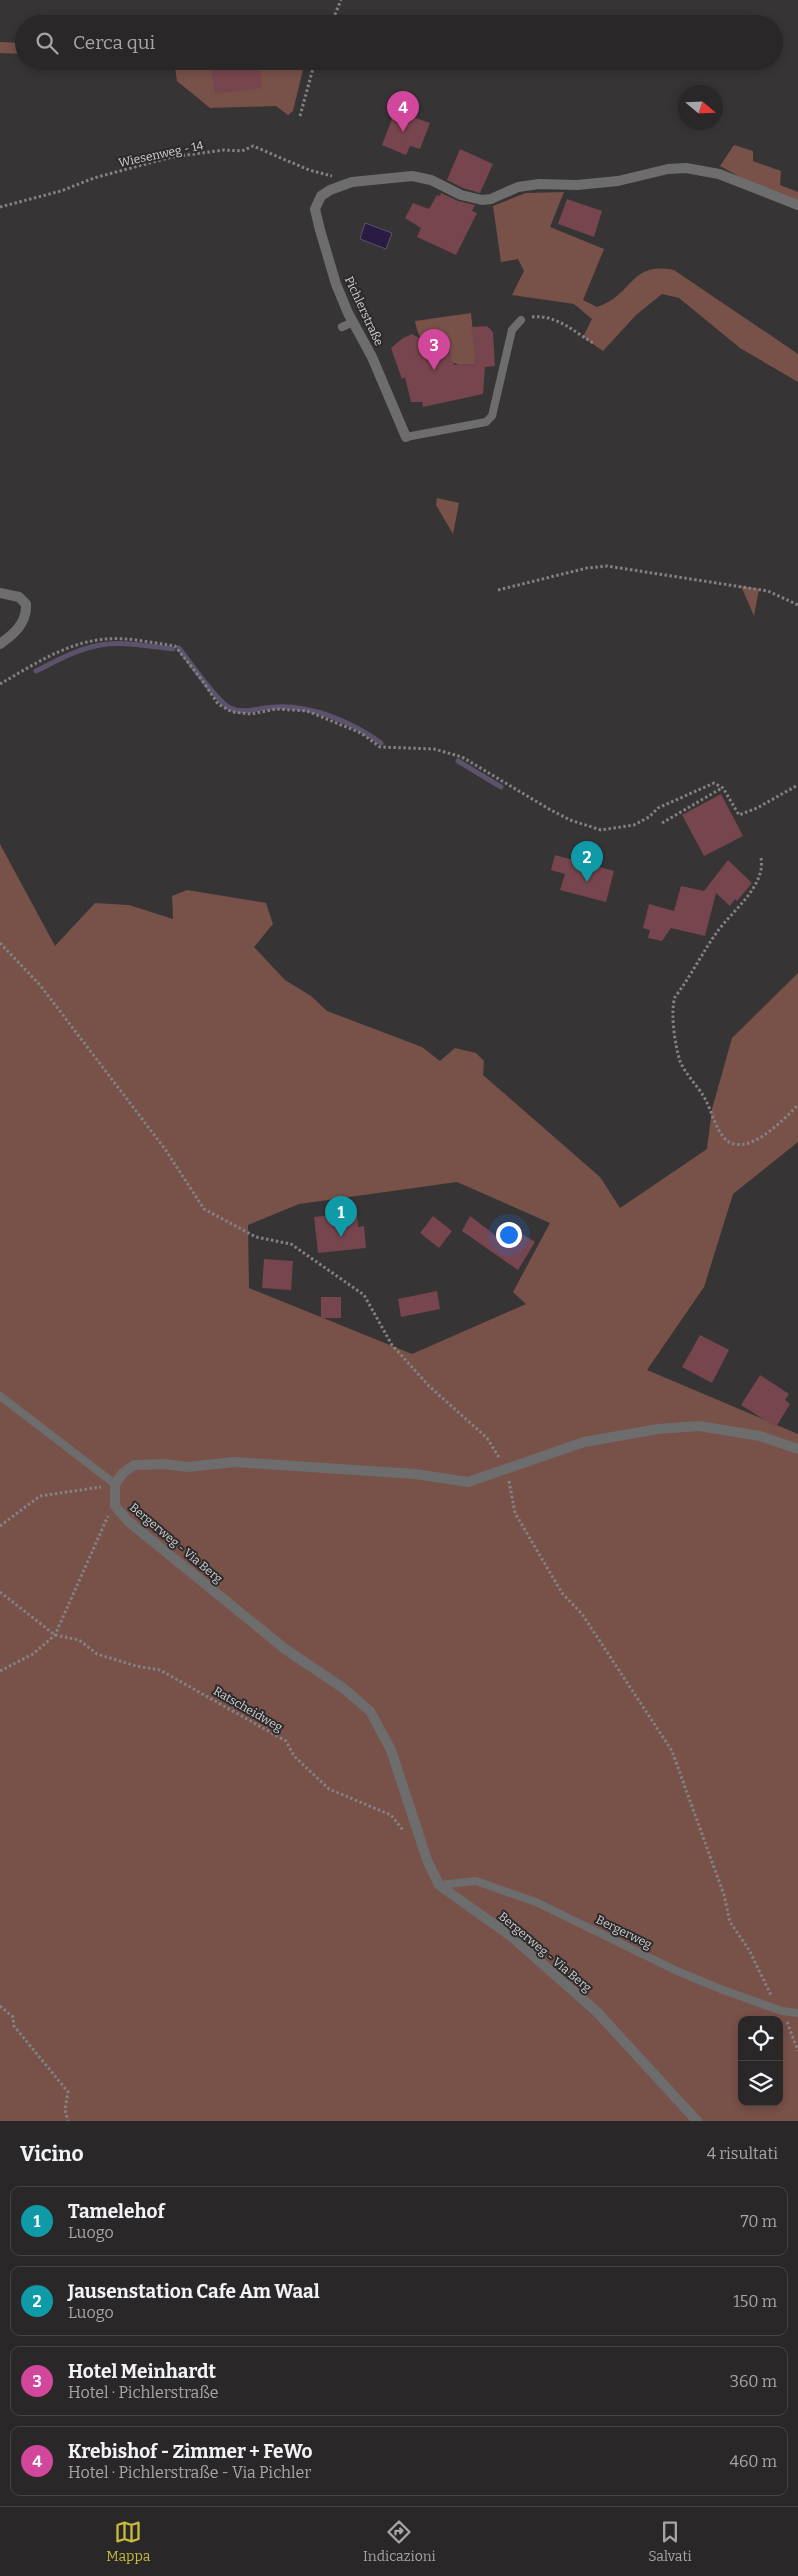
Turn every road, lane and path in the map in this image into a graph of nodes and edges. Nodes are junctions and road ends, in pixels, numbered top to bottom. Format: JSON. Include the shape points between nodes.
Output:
{"nodes":[{"id":1,"x":341,"y":0,"type":"edge"},
{"id":2,"x":335,"y":15,"type":"edge"},
{"id":3,"x":313,"y":70,"type":"edge"},
{"id":4,"x":300,"y":116,"type":"dead end"},
{"id":5,"x":352,"y":182,"type":"junction"},
{"id":6,"x":798,"y":205,"type":"edge"},
{"id":7,"x":0,"y":207,"type":"edge"},
{"id":8,"x":521,"y":320,"type":"joint"},
{"id":9,"x":353,"y":322,"type":"junction"},
{"id":10,"x":342,"y":327,"type":"dead end"},
{"id":11,"x":595,"y":344,"type":"dead end"},
{"id":12,"x":406,"y":437,"type":"joint"},
{"id":13,"x":498,"y":590,"type":"dead end"},
{"id":14,"x":0,"y":593,"type":"edge"},
{"id":15,"x":798,"y":605,"type":"edge"},
{"id":16,"x":0,"y":644,"type":"edge"},
{"id":17,"x":0,"y":684,"type":"edge"},
{"id":18,"x":798,"y":785,"type":"edge"},
{"id":19,"x":723,"y":788,"type":"junction"},
{"id":20,"x":662,"y":823,"type":"dead end"},
{"id":21,"x":761,"y":858,"type":"dead end"},
{"id":22,"x":0,"y":943,"type":"edge"},
{"id":23,"x":798,"y":1105,"type":"edge"},
{"id":24,"x":0,"y":1396,"type":"edge"},
{"id":25,"x":798,"y":1449,"type":"edge"},
{"id":26,"x":507,"y":1470,"type":"junction"},
{"id":27,"x":115,"y":1484,"type":"junction"},
{"id":28,"x":109,"y":1513,"type":"dead end"},
{"id":29,"x":0,"y":1526,"type":"edge"},
{"id":30,"x":0,"y":1592,"type":"edge"},
{"id":31,"x":55,"y":1635,"type":"junction"},
{"id":32,"x":0,"y":1671,"type":"edge"},
{"id":33,"x":409,"y":1837,"type":"dead end"},
{"id":34,"x":439,"y":1885,"type":"junction"},
{"id":35,"x":0,"y":2006,"type":"edge"},
{"id":36,"x":782,"y":2011,"type":"junction"},
{"id":37,"x":798,"y":2013,"type":"edge"},
{"id":38,"x":798,"y":2051,"type":"edge"},
{"id":39,"x":68,"y":2121,"type":"edge"},
{"id":40,"x":697,"y":2121,"type":"edge"}],
"edges":[{"from":1,"to":2,"type":"path"},
{"from":3,"to":4,"type":"path"},
{"from":5,"to":6,"type":"street","name":"Pichlerstraße","via":[[412,176],[482,200],[518,187],[618,181],[686,168],[719,174]]},
{"from":5,"to":7,"type":"path","name":"Wiesenweg - 14","via":[[309,170],[253,146],[242,152],[224,150],[172,157]]},
{"from":5,"to":9,"type":"street","name":"Pichlerstraße","via":[[321,196],[315,209],[336,284]]},
{"from":8,"to":11,"type":"path","via":[[544,316],[553,318]]},
{"from":8,"to":12,"type":"lane","via":[[512,330],[492,416],[486,422]]},
{"from":9,"to":10,"type":"lane"},
{"from":9,"to":12,"type":"street","name":"Pichlerstraße","via":[[372,357]]},
{"from":13,"to":15,"type":"path","via":[[607,566],[768,591]]},
{"from":14,"to":16,"type":"street","via":[[19,597],[26,604],[26,611],[14,634]]},
{"from":17,"to":19,"type":"path","via":[[71,646],[106,639],[175,646],[218,704],[232,712],[307,711],[361,733],[380,747],[434,749],[462,757],[563,817],[601,830],[634,825],[658,808],[714,783]]},
{"from":18,"to":19,"type":"path","via":[[739,815]]},
{"from":19,"to":20,"type":"path"},
{"from":21,"to":23,"type":"path","via":[[762,867],[753,887],[717,931],[675,997],[672,1007],[674,1025],[680,1062],[728,1141],[747,1144],[780,1123]]},
{"from":22,"to":26,"type":"path","via":[[46,993],[165,1149],[204,1209],[256,1237],[291,1244],[364,1295],[392,1345],[429,1386],[487,1438]]},
{"from":24,"to":27,"type":"lane"},
{"from":25,"to":26,"type":"street","via":[[760,1436],[699,1426],[658,1429],[584,1442]]},
{"from":26,"to":27,"type":"street","via":[[468,1482],[415,1474],[234,1462],[188,1467],[134,1465],[123,1472]]},
{"from":26,"to":36,"type":"path","via":[[514,1513],[562,1593],[582,1614],[672,1751],[724,1895],[730,1922]]},
{"from":27,"to":29,"type":"path","via":[[40,1496]]},
{"from":27,"to":34,"type":"street","name":"Bergerweg - Via Berg","via":[[115,1506],[128,1521],[285,1650],[344,1688],[370,1711],[391,1750],[426,1860]]},
{"from":28,"to":31,"type":"path"},
{"from":30,"to":31,"type":"path"},
{"from":31,"to":32,"type":"path","via":[[34,1654]]},
{"from":31,"to":33,"type":"path","name":"Ratscheidweg","via":[[79,1640],[97,1654],[160,1670],[260,1726],[286,1741],[294,1756],[329,1788],[391,1815]]},
{"from":34,"to":36,"type":"lane","name":"Bergerweg","via":[[476,1881],[536,1902],[677,1971]]},
{"from":34,"to":40,"type":"street","name":"Bergerweg - Via Berg","via":[[512,1937],[597,2012]]},
{"from":35,"to":39,"type":"path","via":[[14,2016],[14,2026],[68,2092],[65,2110]]},
{"from":36,"to":37,"type":"lane","name":"Bergerweg"},
{"from":36,"to":38,"type":"path"}]}
